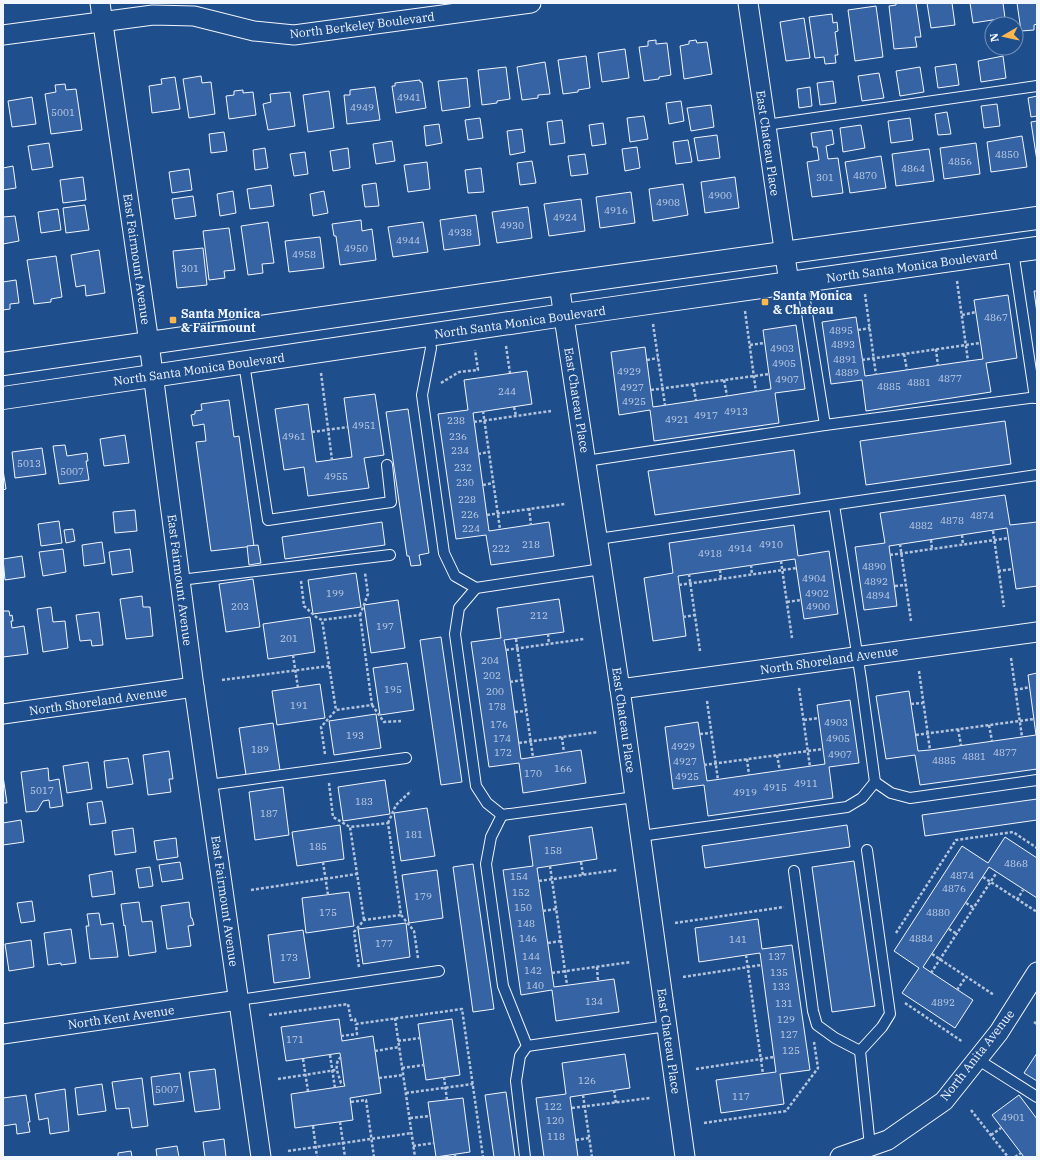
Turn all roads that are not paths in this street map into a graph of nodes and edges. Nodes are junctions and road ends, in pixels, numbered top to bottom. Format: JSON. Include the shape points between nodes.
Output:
{"nodes":[{"id":1,"x":531,"y":3,"type":"edge"},
{"id":2,"x":748,"y":3,"type":"edge"},
{"id":3,"x":102,"y":12,"type":"edge"},
{"id":4,"x":3,"y":35,"type":"edge"},
{"id":5,"x":1037,"y":86,"type":"edge"},
{"id":6,"x":766,"y":125,"type":"junction"},
{"id":7,"x":1037,"y":218,"type":"edge"},
{"id":8,"x":1037,"y":248,"type":"edge"},
{"id":9,"x":1012,"y":252,"type":"junction"},
{"id":10,"x":784,"y":254,"type":"junction"},
{"id":11,"x":795,"y":283,"type":"junction"},
{"id":12,"x":559,"y":284,"type":"junction"},
{"id":13,"x":564,"y":315,"type":"junction"},
{"id":14,"x":428,"y":335,"type":"junction"},
{"id":15,"x":149,"y":343,"type":"junction"},
{"id":16,"x":244,"y":363,"type":"junction"},
{"id":17,"x":3,"y":364,"type":"edge"},
{"id":18,"x":153,"y":376,"type":"junction"},
{"id":19,"x":1036,"y":397,"type":"edge"},
{"id":20,"x":3,"y":398,"type":"edge"},
{"id":21,"x":825,"y":425,"type":"junction"},
{"id":22,"x":586,"y":460,"type":"junction"},
{"id":23,"x":387,"y":465,"type":"dead end"},
{"id":24,"x":1037,"y":475,"type":"edge"},
{"id":25,"x":834,"y":505,"type":"junction"},
{"id":26,"x":598,"y":539,"type":"junction"},
{"id":27,"x":390,"y":555,"type":"dead end"},
{"id":28,"x":602,"y":569,"type":"junction"},
{"id":29,"x":180,"y":580,"type":"junction"},
{"id":30,"x":476,"y":588,"type":"junction"},
{"id":31,"x":1037,"y":632,"type":"edge"},
{"id":32,"x":857,"y":656,"type":"junction"},
{"id":33,"x":194,"y":687,"type":"junction"},
{"id":34,"x":620,"y":689,"type":"junction"},
{"id":35,"x":3,"y":714,"type":"edge"},
{"id":36,"x":406,"y":758,"type":"dead end"},
{"id":37,"x":1037,"y":780,"type":"edge"},
{"id":38,"x":875,"y":782,"type":"junction"},
{"id":39,"x":208,"y":784,"type":"junction"},
{"id":40,"x":635,"y":797,"type":"junction"},
{"id":41,"x":502,"y":815,"type":"junction"},
{"id":42,"x":641,"y":836,"type":"junction"},
{"id":43,"x":867,"y":850,"type":"dead end"},
{"id":44,"x":794,"y":870,"type":"dead end"},
{"id":45,"x":439,"y":971,"type":"dead end"},
{"id":46,"x":1037,"y":972,"type":"edge"},
{"id":47,"x":239,"y":1000,"type":"junction"},
{"id":48,"x":667,"y":1026,"type":"junction"},
{"id":49,"x":3,"y":1034,"type":"edge"},
{"id":50,"x":527,"y":1046,"type":"junction"},
{"id":51,"x":860,"y":1051,"type":"junction"},
{"id":52,"x":977,"y":1059,"type":"junction"},
{"id":53,"x":1037,"y":1097,"type":"edge"},
{"id":54,"x":870,"y":1146,"type":"junction"},
{"id":55,"x":261,"y":1157,"type":"edge"},
{"id":56,"x":524,"y":1157,"type":"edge"},
{"id":57,"x":685,"y":1157,"type":"edge"},
{"id":58,"x":840,"y":1157,"type":"edge"}],
"edges":[{"from":1,"to":3,"type":"street","name":"North Berkeley Boulevard","via":[[294,35],[254,31],[194,16]]},
{"from":2,"to":6,"type":"street","name":"East Chateau Place"},
{"from":3,"to":4,"type":"street","name":"North Berkeley Boulevard"},
{"from":3,"to":15,"type":"street","name":"East Fairmount Avenue"},
{"from":5,"to":6,"type":"lane"},
{"from":6,"to":10,"type":"street","name":"East Chateau Place"},
{"from":7,"to":10,"type":"street"},
{"from":8,"to":9,"type":"street","name":"North Santa Monica Boulevard"},
{"from":9,"to":11,"type":"street","name":"North Santa Monica Boulevard"},
{"from":9,"to":19,"type":"lane"},
{"from":10,"to":11,"type":"street","name":"East Chateau Place"},
{"from":10,"to":12,"type":"street"},
{"from":11,"to":13,"type":"street","name":"North Santa Monica Boulevard"},
{"from":11,"to":21,"type":"lane"},
{"from":12,"to":13,"type":"street","name":"East Chateau Place"},
{"from":12,"to":15,"type":"street"},
{"from":13,"to":14,"type":"street","name":"North Santa Monica Boulevard"},
{"from":13,"to":22,"type":"street","name":"East Chateau Place"},
{"from":14,"to":16,"type":"street","name":"North Santa Monica Boulevard"},
{"from":14,"to":30,"type":"lane","via":[[431,348],[422,396],[444,553],[455,576]]},
{"from":15,"to":17,"type":"street"},
{"from":15,"to":18,"type":"street","name":"East Fairmount Avenue"},
{"from":16,"to":18,"type":"street","name":"North Santa Monica Boulevard"},
{"from":16,"to":23,"type":"lane","via":[[268,520],[391,502]]},
{"from":18,"to":20,"type":"street","name":"North Santa Monica Boulevard"},
{"from":18,"to":29,"type":"street","name":"East Fairmount Avenue"},
{"from":19,"to":21,"type":"lane"},
{"from":21,"to":22,"type":"lane"},
{"from":22,"to":26,"type":"street","name":"East Chateau Place"},
{"from":24,"to":25,"type":"lane"},
{"from":25,"to":26,"type":"lane"},
{"from":25,"to":32,"type":"lane"},
{"from":26,"to":28,"type":"street","name":"East Chateau Place"},
{"from":27,"to":29,"type":"lane"},
{"from":28,"to":30,"type":"lane"},
{"from":28,"to":34,"type":"street","name":"East Chateau Place"},
{"from":29,"to":33,"type":"street","name":"East Fairmount Avenue"},
{"from":30,"to":41,"type":"lane","via":[[459,608],[455,634],[476,786],[488,803]]},
{"from":31,"to":32,"type":"street","name":"North Shoreland Avenue"},
{"from":32,"to":34,"type":"street","name":"North Shoreland Avenue"},
{"from":32,"to":38,"type":"lane"},
{"from":33,"to":35,"type":"street","name":"North Shoreland Avenue"},
{"from":33,"to":39,"type":"street","name":"East Fairmount Avenue"},
{"from":34,"to":40,"type":"street","name":"East Chateau Place"},
{"from":36,"to":39,"type":"lane"},
{"from":37,"to":38,"type":"lane","via":[[910,798],[891,793]]},
{"from":38,"to":42,"type":"lane","via":[[862,798],[847,807]]},
{"from":39,"to":47,"type":"street","name":"East Fairmount Avenue"},
{"from":40,"to":41,"type":"lane"},
{"from":40,"to":42,"type":"street","name":"East Chateau Place"},
{"from":41,"to":50,"type":"lane","via":[[491,837],[486,864],[503,986]]},
{"from":42,"to":48,"type":"street","name":"East Chateau Place"},
{"from":43,"to":51,"type":"lane","via":[[890,1014]]},
{"from":44,"to":51,"type":"lane","via":[[817,1025]]},
{"from":45,"to":47,"type":"lane"},
{"from":46,"to":52,"type":"street","name":"North Anita Avenue"},
{"from":47,"to":49,"type":"street","name":"North Kent Avenue"},
{"from":47,"to":55,"type":"street","name":"East Fairmount Avenue"},
{"from":48,"to":50,"type":"lane"},
{"from":48,"to":57,"type":"street","name":"East Chateau Place"},
{"from":50,"to":56,"type":"lane","via":[[520,1056],[516,1080]]},
{"from":51,"to":54,"type":"lane"},
{"from":52,"to":53,"type":"lane"},
{"from":52,"to":54,"type":"street","name":"North Anita Avenue","via":[[944,1101],[888,1140]]},
{"from":54,"to":58,"type":"street","name":"North Anita Avenue"}]}
